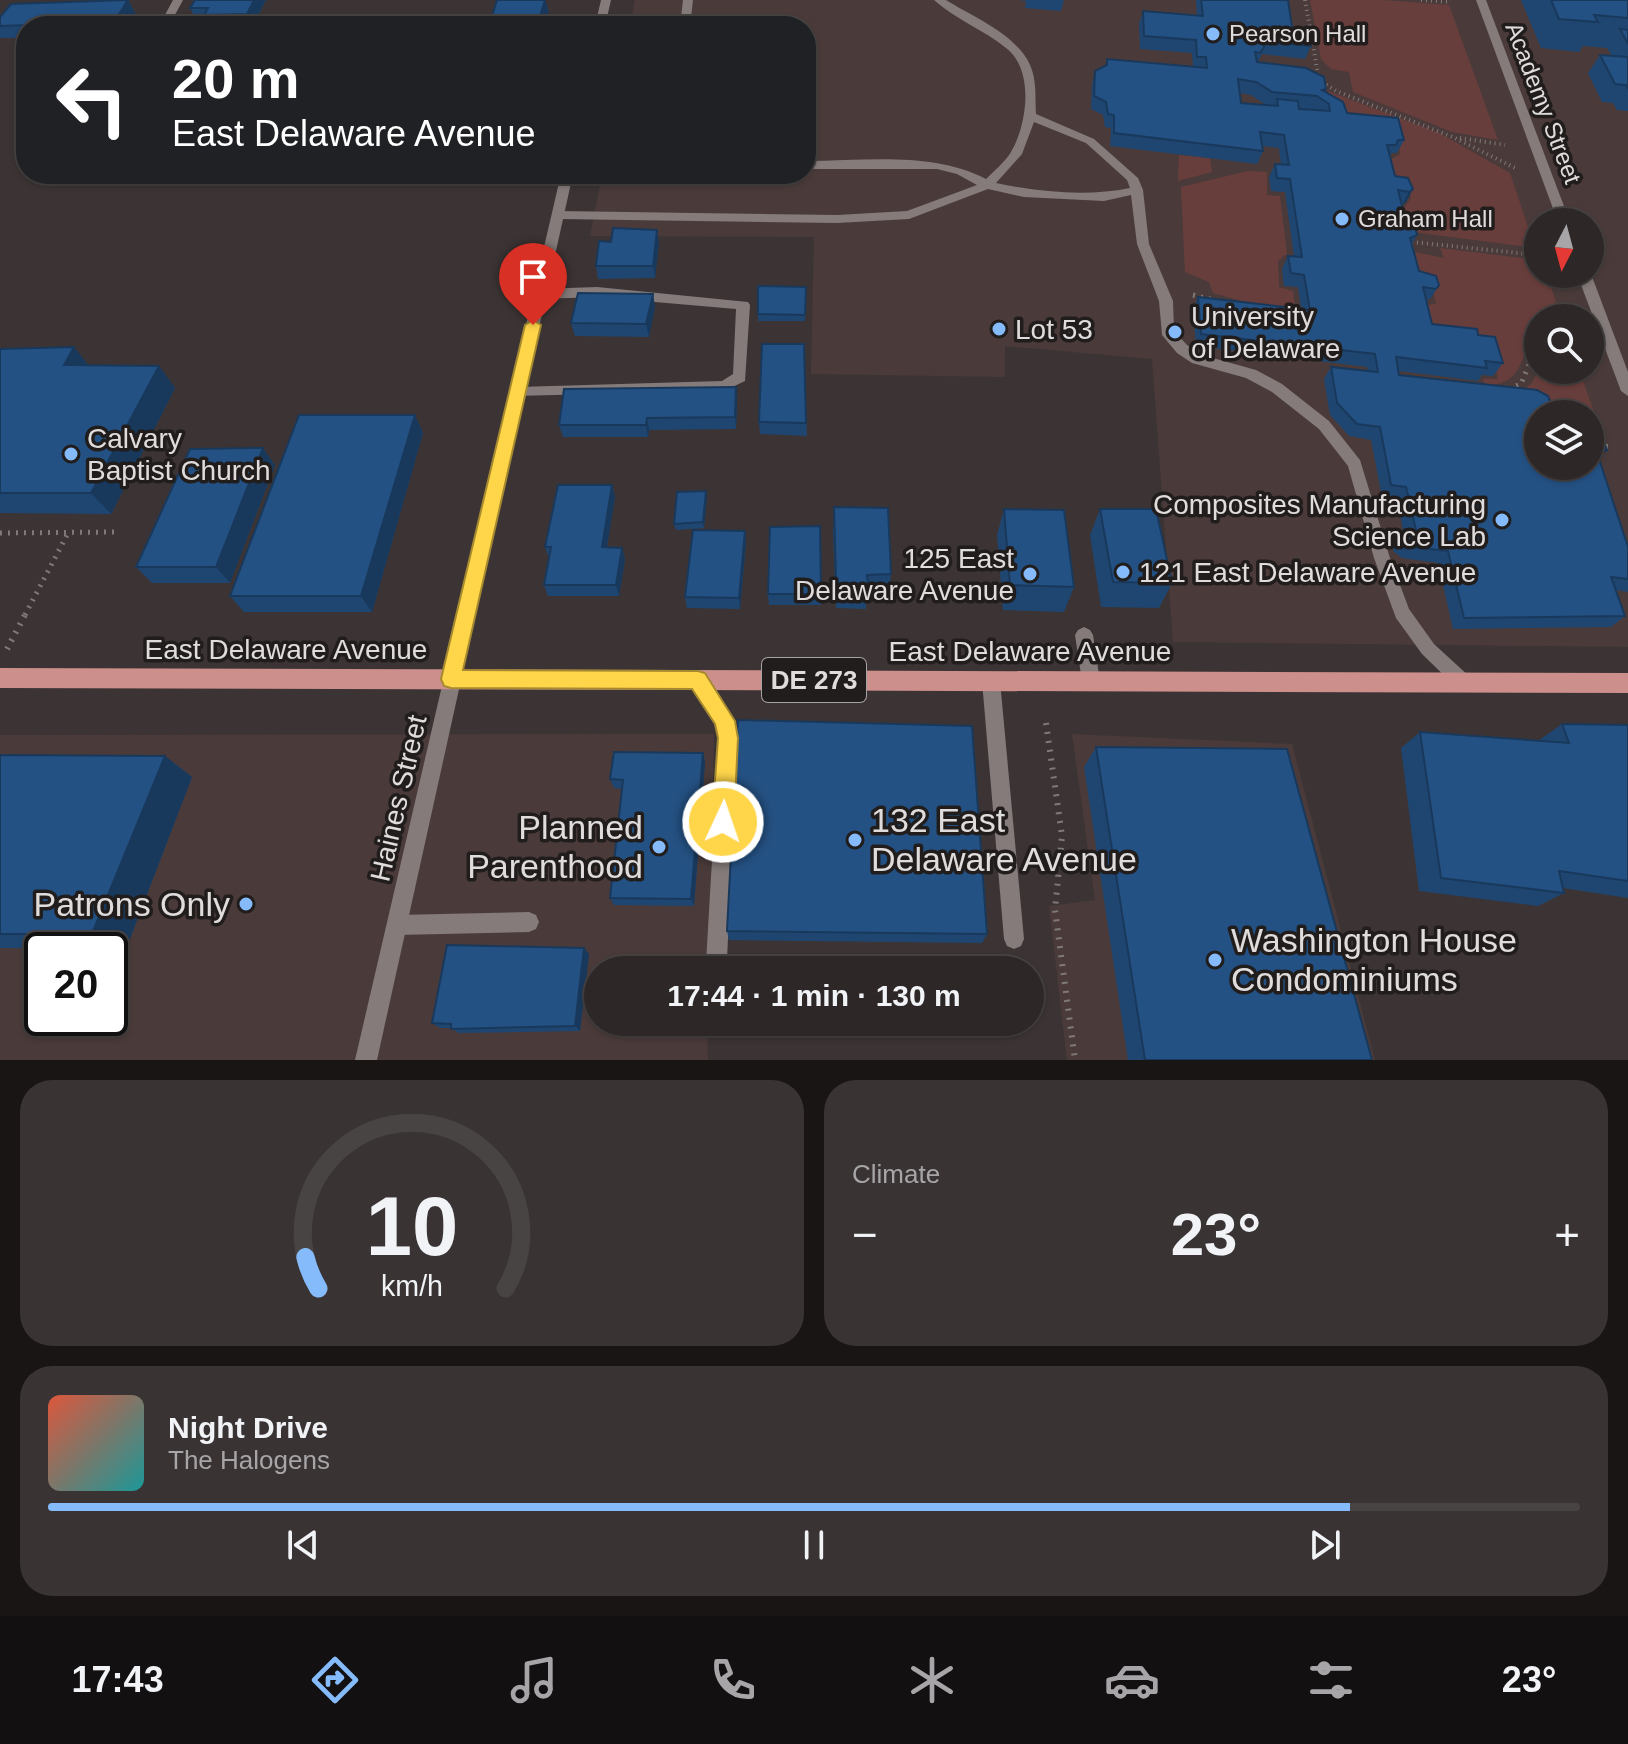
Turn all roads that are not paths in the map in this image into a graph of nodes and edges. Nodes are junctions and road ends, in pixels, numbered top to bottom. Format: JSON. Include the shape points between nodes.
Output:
{"nodes":[{"id":1,"x":939,"y":0,"type":"edge"},
{"id":2,"x":1481,"y":0,"type":"edge"},
{"id":3,"x":1030,"y":116,"type":"junction"},
{"id":4,"x":816,"y":165,"type":"edge"},
{"id":5,"x":565,"y":184,"type":"edge"},
{"id":6,"x":987,"y":185,"type":"junction"},
{"id":7,"x":1137,"y":190,"type":"junction"},
{"id":8,"x":1559,"y":208,"type":"edge"},
{"id":9,"x":558,"y":215,"type":"junction"},
{"id":10,"x":1589,"y":288,"type":"edge"},
{"id":11,"x":540,"y":294,"type":"junction"},
{"id":12,"x":1628,"y":391,"type":"edge"},
{"id":13,"x":518,"y":392,"type":"junction"},
{"id":14,"x":1084,"y":635,"type":"dead end"},
{"id":15,"x":0,"y":678,"type":"edge"},
{"id":16,"x":451,"y":679,"type":"junction"},
{"id":17,"x":698,"y":680,"type":"junction"},
{"id":18,"x":991,"y":681,"type":"junction"},
{"id":19,"x":1091,"y":681,"type":"junction"},
{"id":20,"x":1464,"y":683,"type":"junction"},
{"id":21,"x":1628,"y":683,"type":"edge"},
{"id":22,"x":529,"y":922,"type":"dead end"},
{"id":23,"x":397,"y":925,"type":"junction"},
{"id":24,"x":1014,"y":939,"type":"dead end"},
{"id":25,"x":716,"y":956,"type":"edge"},
{"id":26,"x":366,"y":1060,"type":"edge"}],
"edges":[{"from":1,"to":3,"type":"street","via":[[1013,47],[1029,80]]},
{"from":2,"to":8,"type":"street","name":"Academy Street"},
{"from":3,"to":6,"type":"street","via":[[1016,154]]},
{"from":3,"to":7,"type":"street","via":[[1090,141],[1117,162]]},
{"from":4,"to":6,"type":"street","via":[[937,165]]},
{"from":5,"to":9,"type":"street","name":"Haines Street"},
{"from":6,"to":7,"type":"street","via":[[1024,193],[1104,197]]},
{"from":6,"to":9,"type":"street","via":[[909,215]]},
{"from":7,"to":20,"type":"street","via":[[1143,244],[1166,301],[1167,332],[1197,359],[1251,374],[1324,425],[1355,464],[1402,613],[1428,649]]},
{"from":9,"to":11,"type":"street","name":"Haines Street"},
{"from":10,"to":12,"type":"street"},
{"from":11,"to":13,"type":"street","name":"Haines Street"},
{"from":11,"to":13,"type":"street","via":[[597,292],[743,305],[740,377],[724,386]]},
{"from":13,"to":16,"type":"street","name":"Haines Street"},
{"from":14,"to":19,"type":"street"},
{"from":15,"to":16,"type":"main road","name":"East Delaware Avenue","number":"DE 273"},
{"from":16,"to":17,"type":"main road","name":"East Delaware Avenue","number":"DE 273"},
{"from":16,"to":23,"type":"street","name":"Haines Street"},
{"from":17,"to":18,"type":"main road","name":"East Delaware Avenue","number":"DE 273"},
{"from":17,"to":25,"type":"street","via":[[725,721],[728,738]]},
{"from":18,"to":19,"type":"main road","name":"East Delaware Avenue","number":"DE 273"},
{"from":18,"to":24,"type":"street"},
{"from":19,"to":20,"type":"main road","name":"East Delaware Avenue","number":"DE 273"},
{"from":20,"to":21,"type":"main road","name":"East Delaware Avenue","number":"DE 273"},
{"from":22,"to":23,"type":"street"},
{"from":23,"to":26,"type":"street","name":"Haines Street"}]}
